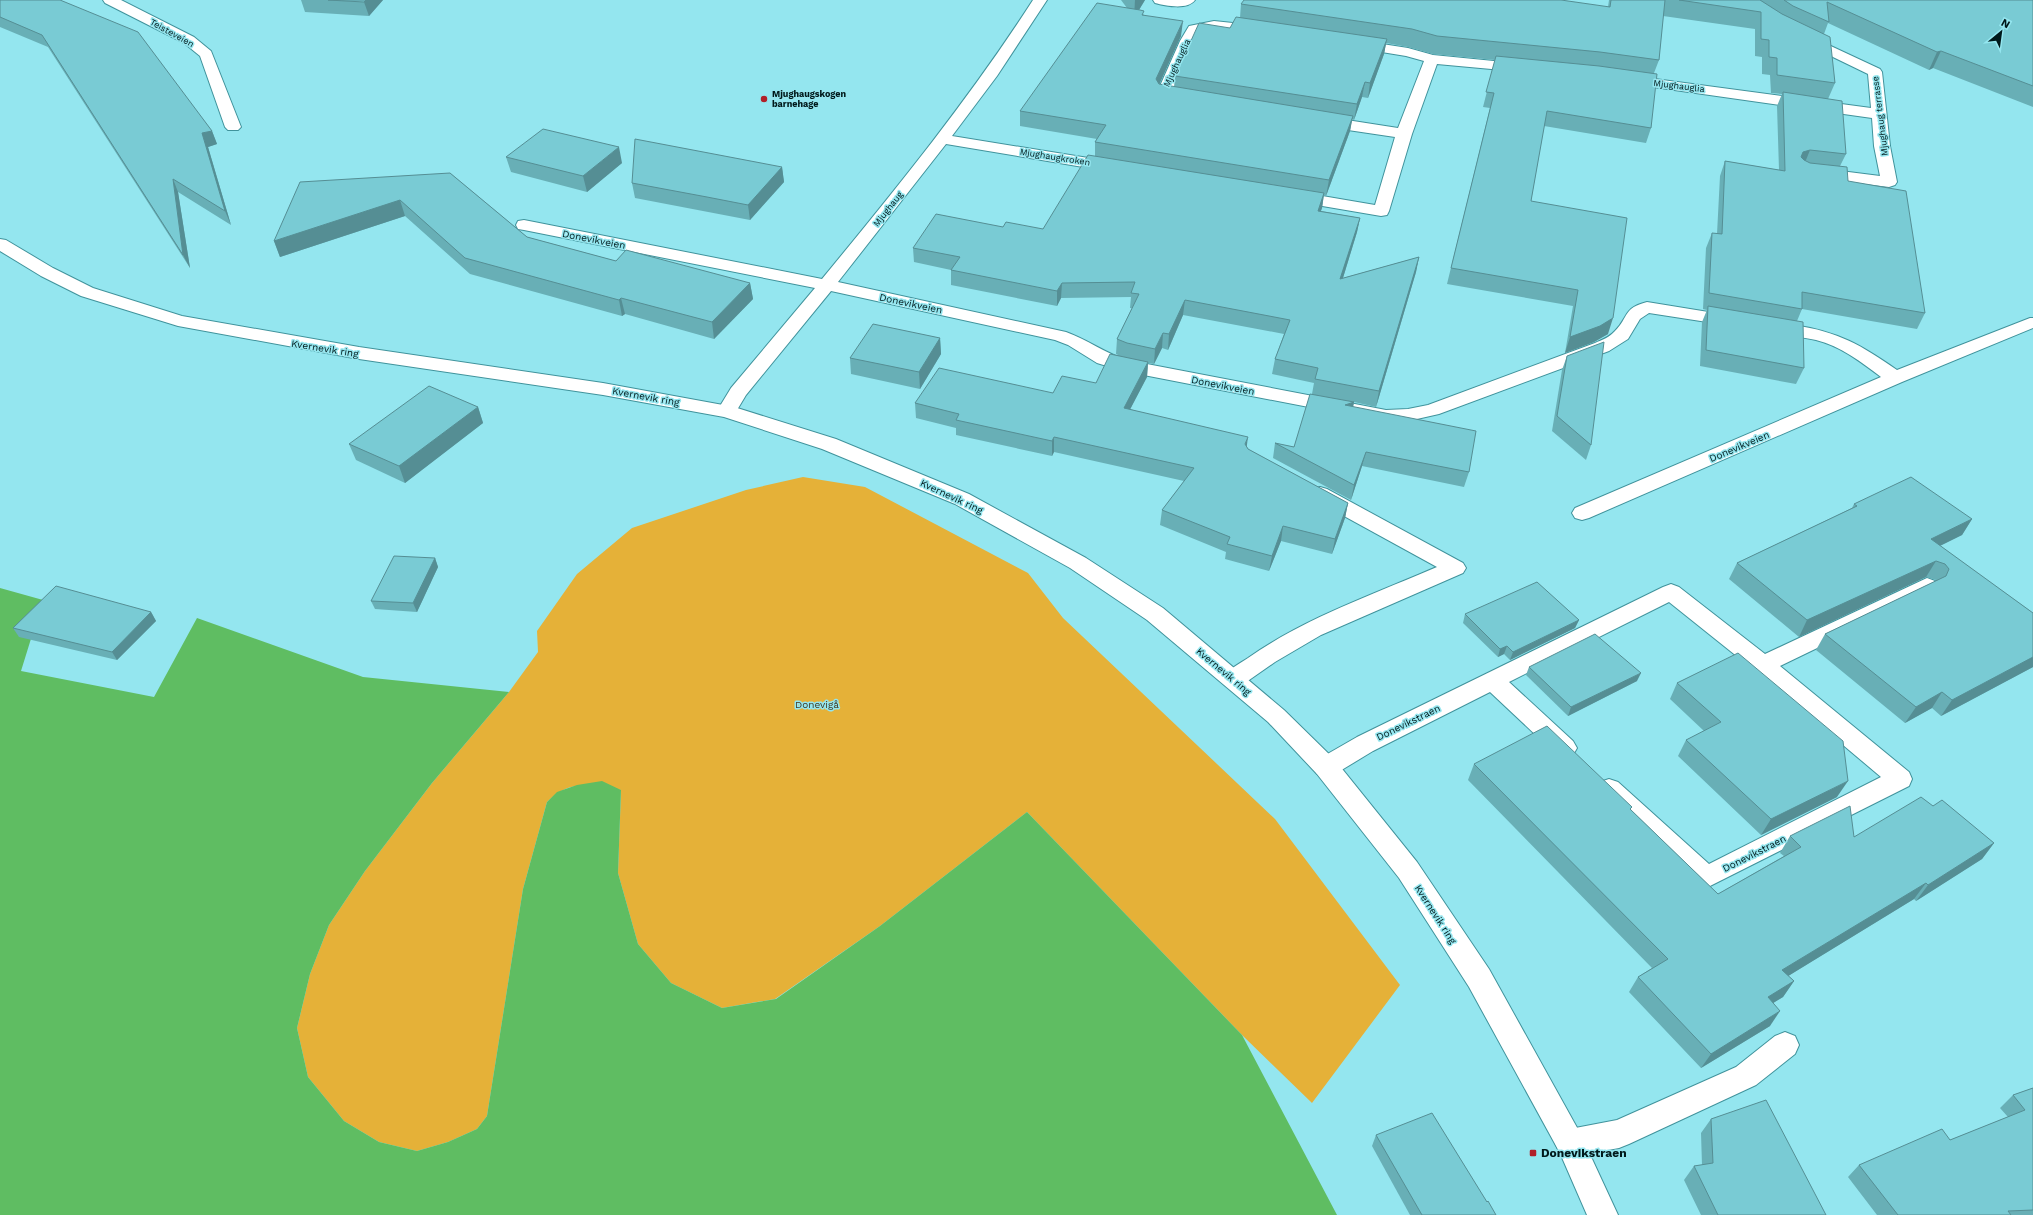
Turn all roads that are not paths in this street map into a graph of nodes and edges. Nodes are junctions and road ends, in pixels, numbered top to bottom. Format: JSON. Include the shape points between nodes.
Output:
{"nodes":[{"id":1,"x":110,"y":0,"type":"edge"},
{"id":2,"x":1040,"y":0,"type":"edge"},
{"id":3,"x":1160,"y":0,"type":"edge"},
{"id":4,"x":1188,"y":0,"type":"edge"},
{"id":5,"x":1278,"y":32,"type":"edge"},
{"id":6,"x":1794,"y":33,"type":"edge"},
{"id":7,"x":1339,"y":42,"type":"edge"},
{"id":8,"x":1432,"y":59,"type":"junction"},
{"id":9,"x":1540,"y":69,"type":"edge"},
{"id":10,"x":1609,"y":76,"type":"edge"},
{"id":11,"x":1194,"y":100,"type":"edge"},
{"id":12,"x":1878,"y":114,"type":"junction"},
{"id":13,"x":1310,"y":119,"type":"edge"},
{"id":14,"x":233,"y":127,"type":"dead end"},
{"id":15,"x":1404,"y":134,"type":"junction"},
{"id":16,"x":943,"y":139,"type":"junction"},
{"id":17,"x":1130,"y":170,"type":"edge"},
{"id":18,"x":1804,"y":171,"type":"edge"},
{"id":19,"x":1279,"y":194,"type":"edge"},
{"id":20,"x":524,"y":225,"type":"dead end"},
{"id":21,"x":0,"y":244,"type":"edge"},
{"id":22,"x":828,"y":285,"type":"junction"},
{"id":23,"x":2030,"y":323,"type":"dead end"},
{"id":24,"x":1895,"y":378,"type":"junction"},
{"id":25,"x":727,"y":411,"type":"junction"},
{"id":26,"x":1303,"y":485,"type":"edge"},
{"id":27,"x":1582,"y":513,"type":"dead end"},
{"id":28,"x":1927,"y":586,"type":"edge"},
{"id":29,"x":1762,"y":664,"type":"junction"},
{"id":30,"x":1234,"y":679,"type":"junction"},
{"id":31,"x":1493,"y":681,"type":"junction"},
{"id":32,"x":1326,"y":767,"type":"junction"},
{"id":33,"x":1785,"y":1045,"type":"dead end"},
{"id":34,"x":1570,"y":1143,"type":"junction"},
{"id":35,"x":1603,"y":1215,"type":"edge"}],
"edges":[{"from":1,"to":14,"type":"street","name":"Teisteveien","via":[[189,40],[206,54]]},
{"from":2,"to":16,"type":"street","name":"Mjughaug","via":[[991,76]]},
{"from":3,"to":4,"type":"street"},
{"from":5,"to":11,"type":"street","name":"Mjughauglia","via":[[1214,25],[1194,29],[1162,95]]},
{"from":6,"to":12,"type":"street","name":"Mjughaug terrasse","via":[[1875,72]]},
{"from":7,"to":8,"type":"street","via":[[1408,52]]},
{"from":8,"to":9,"type":"street"},
{"from":8,"to":15,"type":"street"},
{"from":10,"to":12,"type":"street","name":"Mjughauglia"},
{"from":12,"to":18,"type":"street","name":"Mjughaug terrasse","via":[[1889,182]]},
{"from":13,"to":15,"type":"street"},
{"from":15,"to":19,"type":"street","via":[[1381,211]]},
{"from":16,"to":17,"type":"street","name":"Mjughaugkroken"},
{"from":16,"to":22,"type":"street","name":"Mjughaug"},
{"from":20,"to":22,"type":"street","name":"Donevikveien"},
{"from":21,"to":25,"type":"street","name":"Kvernevik ring","via":[[87,292],[178,321],[351,352],[603,388]]},
{"from":22,"to":24,"type":"street","name":"Donevikveien","via":[[1060,336],[1074,341],[1104,359],[1123,365],[1386,416],[1432,410],[1602,347],[1621,336],[1632,316],[1647,307],[1823,336],[1856,351]]},
{"from":22,"to":25,"type":"street","name":"Mjughaug","via":[[738,392]]},
{"from":23,"to":24,"type":"street","name":"Donevikveien"},
{"from":24,"to":27,"type":"street","name":"Donevikveien"},
{"from":25,"to":30,"type":"street","name":"Kvernevik ring","via":[[829,444],[962,499],[1078,563],[1155,614]]},
{"from":26,"to":30,"type":"street","via":[[1455,568],[1313,629]]},
{"from":28,"to":29,"type":"street","via":[[1795,651]]},
{"from":29,"to":31,"type":"street","name":"Donevikstraen","via":[[1671,592]]},
{"from":29,"to":31,"type":"street","name":"Donevikstraen","via":[[1900,778],[1706,877]]},
{"from":30,"to":32,"type":"street","name":"Kvernevik ring","via":[[1276,716]]},
{"from":31,"to":32,"type":"street","name":"Donevikstraen","via":[[1365,744]]},
{"from":32,"to":34,"type":"street","name":"Kvernevik ring","via":[[1408,870],[1479,978]]},
{"from":33,"to":34,"type":"street","via":[[1746,1076],[1619,1134]]},
{"from":34,"to":35,"type":"street","name":"Kvernevik ring"}]}
